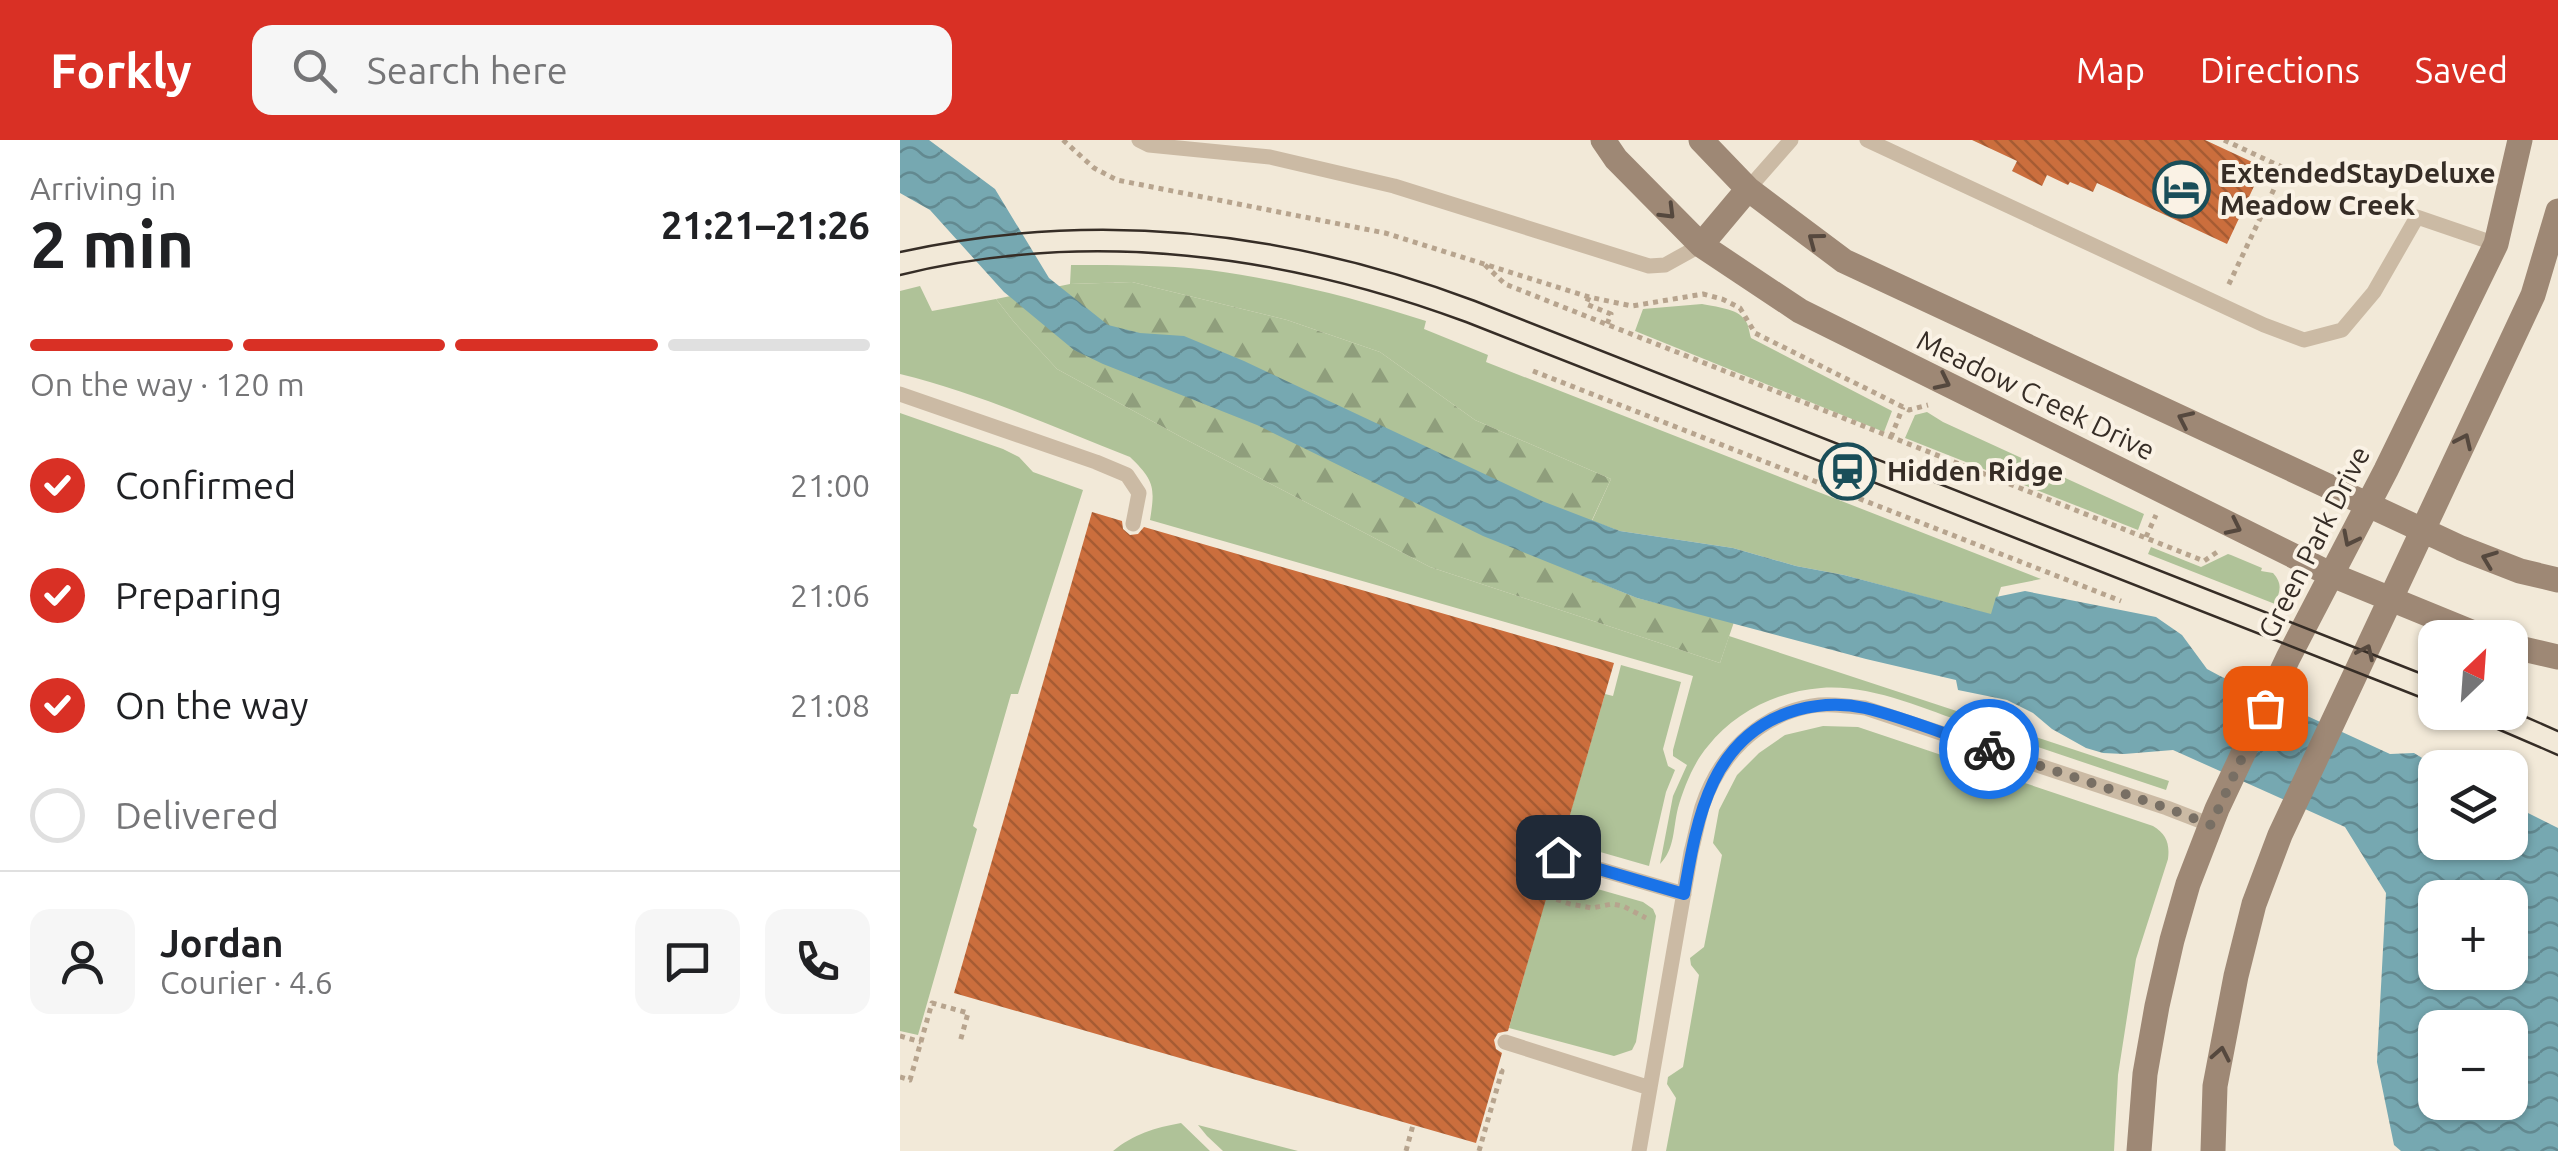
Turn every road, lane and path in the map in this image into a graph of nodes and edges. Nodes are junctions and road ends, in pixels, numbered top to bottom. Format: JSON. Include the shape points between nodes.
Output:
{"nodes":[{"id":1,"x":1062,"y":140,"type":"edge"},
{"id":2,"x":1138,"y":140,"type":"edge"},
{"id":3,"x":1603,"y":140,"type":"edge"},
{"id":4,"x":1700,"y":140,"type":"edge"},
{"id":5,"x":1792,"y":140,"type":"edge"},
{"id":6,"x":1867,"y":140,"type":"edge"},
{"id":7,"x":2224,"y":140,"type":"edge"},
{"id":8,"x":2520,"y":140,"type":"edge"},
{"id":9,"x":1748,"y":190,"type":"junction"},
{"id":10,"x":2558,"y":211,"type":"edge"},
{"id":11,"x":2496,"y":244,"type":"junction"},
{"id":12,"x":1701,"y":245,"type":"junction"},
{"id":13,"x":1484,"y":264,"type":"junction"},
{"id":14,"x":1589,"y":297,"type":"junction"},
{"id":15,"x":2219,"y":304,"type":"junction"},
{"id":16,"x":1607,"y":324,"type":"junction"},
{"id":17,"x":1534,"y":370,"type":"dead end"},
{"id":18,"x":900,"y":394,"type":"edge"},
{"id":19,"x":1929,"y":404,"type":"dead end"},
{"id":20,"x":1903,"y":407,"type":"junction"},
{"id":21,"x":1891,"y":437,"type":"junction"},
{"id":22,"x":2368,"y":504,"type":"junction"},
{"id":23,"x":2157,"y":512,"type":"dead end"},
{"id":24,"x":1133,"y":524,"type":"dead end"},
{"id":25,"x":2423,"y":530,"type":"junction"},
{"id":26,"x":2146,"y":538,"type":"junction"},
{"id":27,"x":2226,"y":544,"type":"dead end"},
{"id":28,"x":2332,"y":575,"type":"junction"},
{"id":29,"x":2558,"y":580,"type":"edge"},
{"id":30,"x":2390,"y":600,"type":"junction"},
{"id":31,"x":2121,"y":601,"type":"dead end"},
{"id":32,"x":2441,"y":620,"type":"edge"},
{"id":33,"x":2528,"y":650,"type":"edge"},
{"id":34,"x":2558,"y":656,"type":"edge"},
{"id":35,"x":2214,"y":817,"type":"junction"},
{"id":36,"x":1558,"y":857,"type":"dead end"},
{"id":37,"x":1684,"y":894,"type":"junction"},
{"id":38,"x":1546,"y":896,"type":"dead end"},
{"id":39,"x":1646,"y":918,"type":"dead end"},
{"id":40,"x":900,"y":1036,"type":"edge"},
{"id":41,"x":921,"y":1042,"type":"junction"},
{"id":42,"x":960,"y":1042,"type":"dead end"},
{"id":43,"x":1505,"y":1042,"type":"dead end"},
{"id":44,"x":1497,"y":1069,"type":"dead end"},
{"id":45,"x":900,"y":1077,"type":"edge"},
{"id":46,"x":1650,"y":1088,"type":"junction"},
{"id":47,"x":1413,"y":1125,"type":"dead end"},
{"id":48,"x":1406,"y":1151,"type":"edge"},
{"id":49,"x":1479,"y":1151,"type":"edge"},
{"id":50,"x":1639,"y":1151,"type":"edge"},
{"id":51,"x":2140,"y":1151,"type":"edge"},
{"id":52,"x":2213,"y":1151,"type":"edge"}],
"edges":[{"from":1,"to":13,"type":"path","via":[[1117,180],[1384,233]]},
{"from":2,"to":12,"type":"lane","via":[[1270,157],[1394,186],[1649,266],[1665,265]]},
{"from":3,"to":12,"type":"street","name":"Meadow Creek Drive","one_way":true},
{"from":4,"to":9,"type":"street","name":"Meadow Creek Drive"},
{"from":5,"to":9,"type":"lane"},
{"from":6,"to":15,"type":"lane"},
{"from":7,"to":15,"type":"path","via":[[2284,168]]},
{"from":8,"to":11,"type":"street","name":"Green Park Drive"},
{"from":9,"to":12,"type":"street"},
{"from":22,"to":9,"type":"street","name":"Meadow Creek Drive","one_way":true,"via":[[1844,262]]},
{"from":25,"to":10,"type":"street","one_way":true,"via":[[2533,295]]},
{"from":11,"to":15,"type":"lane","via":[[2417,217],[2374,292],[2342,330],[2304,340]]},
{"from":11,"to":22,"type":"street","name":"Green Park Drive"},
{"from":12,"to":28,"type":"street","name":"Meadow Creek Drive","one_way":true,"via":[[1800,311]]},
{"from":13,"to":14,"type":"path"},
{"from":13,"to":16,"type":"path","via":[[1505,284]]},
{"from":14,"to":16,"type":"path","via":[[1586,304],[1611,314]]},
{"from":14,"to":20,"type":"path","via":[[1632,306],[1703,294],[1722,300],[1740,308],[1755,333]]},
{"from":16,"to":21,"type":"path"},
{"from":17,"to":31,"type":"path"},
{"from":18,"to":24,"type":"lane","via":[[1127,475],[1138,493]]},
{"from":19,"to":20,"type":"path"},
{"from":20,"to":21,"type":"path"},
{"from":21,"to":26,"type":"path"},
{"from":22,"to":25,"type":"street","name":"Meadow Creek Drive"},
{"from":22,"to":28,"type":"street","name":"Green Park Drive","one_way":true},
{"from":23,"to":26,"type":"path"},
{"from":29,"to":25,"type":"street","name":"Meadow Creek Drive","one_way":true},
{"from":25,"to":30,"type":"street"},
{"from":26,"to":27,"type":"path","via":[[2204,561]]},
{"from":28,"to":30,"type":"street","name":"Meadow Creek Drive"},
{"from":28,"to":35,"type":"street","name":"Green Park Drive"},
{"from":30,"to":32,"type":"street","name":"Meadow Creek Drive"},
{"from":52,"to":30,"type":"street","one_way":true,"via":[[2215,1086],[2254,904]]},
{"from":33,"to":34,"type":"street"},
{"from":35,"to":37,"type":"lane","via":[[2167,808],[1865,708],[1813,706],[1770,719],[1731,752],[1702,806]]},
{"from":35,"to":51,"type":"street","name":"Green Park Drive","via":[[2172,940],[2145,1074]]},
{"from":36,"to":37,"type":"lane"},
{"from":37,"to":46,"type":"lane"},
{"from":38,"to":39,"type":"path","via":[[1592,908],[1623,906]]},
{"from":40,"to":41,"type":"path"},
{"from":41,"to":42,"type":"path","via":[[932,1003],[968,1013]]},
{"from":41,"to":45,"type":"path","via":[[910,1080]]},
{"from":43,"to":46,"type":"lane"},
{"from":44,"to":49,"type":"path","via":[[1502,1071]]},
{"from":46,"to":50,"type":"lane"},
{"from":47,"to":48,"type":"path"}]}
